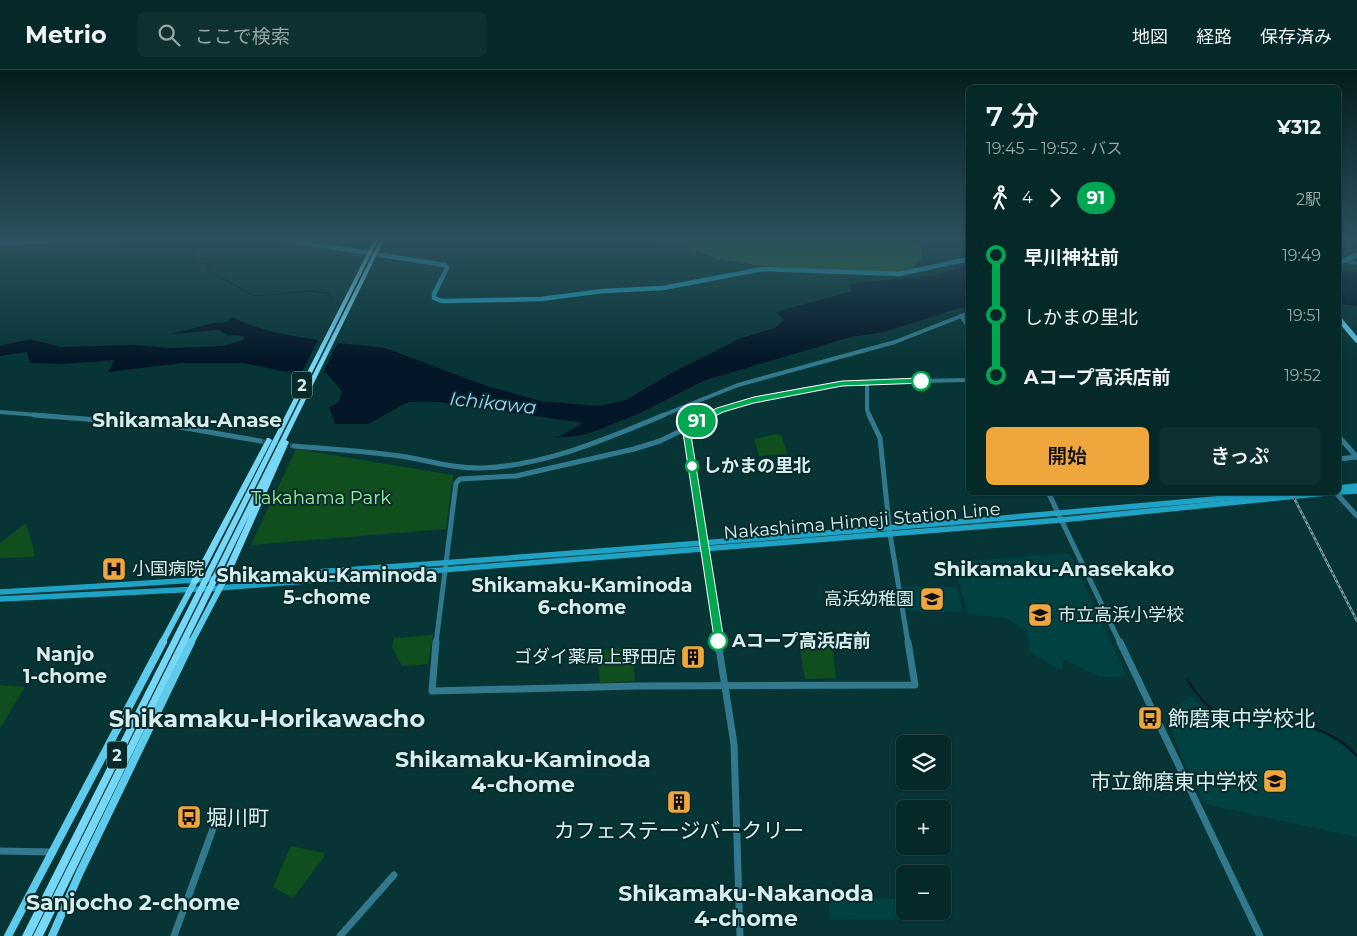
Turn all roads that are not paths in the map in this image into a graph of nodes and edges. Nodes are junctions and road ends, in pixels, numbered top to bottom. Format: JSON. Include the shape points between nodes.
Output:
{"nodes":[{"id":1,"x":358,"y":280,"type":"edge"},
{"id":2,"x":441,"y":280,"type":"edge"},
{"id":3,"x":703,"y":280,"type":"edge"},
{"id":4,"x":966,"y":314,"type":"edge"},
{"id":5,"x":961,"y":316,"type":"junction"},
{"id":6,"x":1341,"y":321,"type":"edge"},
{"id":7,"x":966,"y":324,"type":"edge"},
{"id":8,"x":329,"y":338,"type":"junction"},
{"id":9,"x":1357,"y":340,"type":"edge"},
{"id":10,"x":966,"y":380,"type":"edge"},
{"id":11,"x":868,"y":382,"type":"junction"},
{"id":12,"x":0,"y":412,"type":"edge"},
{"id":13,"x":685,"y":428,"type":"junction"},
{"id":14,"x":282,"y":433,"type":"junction"},
{"id":15,"x":1341,"y":440,"type":"edge"},
{"id":16,"x":260,"y":441,"type":"tunnel mouth"},
{"id":17,"x":294,"y":446,"type":"tunnel mouth"},
{"id":18,"x":1357,"y":457,"type":"edge"},
{"id":19,"x":1341,"y":459,"type":"edge"},
{"id":20,"x":282,"y":464,"type":"dead end"},
{"id":21,"x":268,"y":484,"type":"junction"},
{"id":22,"x":1357,"y":486,"type":"edge"},
{"id":23,"x":1341,"y":488,"type":"edge"},
{"id":24,"x":1357,"y":491,"type":"edge"},
{"id":25,"x":1341,"y":492,"type":"edge"},
{"id":26,"x":1049,"y":495,"type":"edge"},
{"id":27,"x":1267,"y":495,"type":"edge"},
{"id":28,"x":1300,"y":495,"type":"edge"},
{"id":29,"x":1340,"y":495,"type":"edge"},
{"id":30,"x":1201,"y":503,"type":"junction"},
{"id":31,"x":1057,"y":513,"type":"junction"},
{"id":32,"x":1357,"y":516,"type":"edge"},
{"id":33,"x":1061,"y":520,"type":"junction"},
{"id":34,"x":890,"y":531,"type":"junction"},
{"id":35,"x":704,"y":546,"type":"junction"},
{"id":36,"x":446,"y":566,"type":"junction"},
{"id":37,"x":216,"y":579,"type":"junction"},
{"id":38,"x":193,"y":585,"type":"junction"},
{"id":39,"x":0,"y":592,"type":"edge"},
{"id":40,"x":0,"y":599,"type":"edge"},
{"id":41,"x":725,"y":688,"type":"junction"},
{"id":42,"x":214,"y":826,"type":"dead end"},
{"id":43,"x":0,"y":851,"type":"edge"},
{"id":44,"x":52,"y":852,"type":"junction"},
{"id":45,"x":394,"y":875,"type":"dead end"},
{"id":46,"x":59,"y":896,"type":"junction"},
{"id":47,"x":8,"y":936,"type":"edge"},
{"id":48,"x":27,"y":936,"type":"edge"},
{"id":49,"x":38,"y":936,"type":"edge"},
{"id":50,"x":42,"y":936,"type":"edge"},
{"id":51,"x":52,"y":936,"type":"edge"},
{"id":52,"x":174,"y":936,"type":"edge"},
{"id":53,"x":340,"y":936,"type":"edge"},
{"id":54,"x":740,"y":936,"type":"edge"},
{"id":55,"x":1260,"y":936,"type":"edge"}],
"edges":[{"from":1,"to":8,"type":"highway","number":"2"},
{"from":2,"to":3,"type":"main road","via":[[434,298],[442,301],[541,299],[603,290],[663,288]]},
{"from":4,"to":5,"type":"street"},
{"from":5,"to":7,"type":"street"},
{"from":5,"to":17,"type":"street","via":[[895,342],[738,385],[561,455],[531,462],[483,468],[456,467],[400,456]]},
{"from":6,"to":9,"type":"highway"},
{"from":8,"to":14,"type":"highway","number":"2","via":[[301,387]]},
{"from":8,"to":14,"type":"highway","number":"2","via":[[297,412]]},
{"from":10,"to":11,"type":"street"},
{"from":11,"to":13,"type":"street","via":[[830,385],[742,403]]},
{"from":11,"to":34,"type":"street","via":[[868,410],[880,438]]},
{"from":12,"to":16,"type":"street","via":[[174,426]]},
{"from":13,"to":35,"type":"street"},
{"from":13,"to":36,"type":"street","via":[[660,441],[634,449],[536,472],[460,479],[456,484]]},
{"from":14,"to":21,"type":"highway"},
{"from":14,"to":37,"type":"highway","number":"2"},
{"from":14,"to":38,"type":"highway"},
{"from":15,"to":18,"type":"street"},
{"from":18,"to":19,"type":"street"},
{"from":20,"to":21,"type":"highway"},
{"from":21,"to":37,"type":"highway"},
{"from":22,"to":23,"type":"main road"},
{"from":24,"to":25,"type":"main road","name":"Nakashima Himeji Station Line"},
{"from":26,"to":31,"type":"street"},
{"from":27,"to":30,"type":"main road","name":"Nakashima Himeji Station Line"},
{"from":28,"to":30,"type":"main road","name":"Nakashima Himeji Station Line"},
{"from":29,"to":32,"type":"street"},
{"from":30,"to":31,"type":"main road","name":"Nakashima Himeji Station Line"},
{"from":30,"to":33,"type":"main road","name":"Nakashima Himeji Station Line"},
{"from":31,"to":33,"type":"street"},
{"from":31,"to":34,"type":"main road","name":"Nakashima Himeji Station Line"},
{"from":33,"to":34,"type":"main road","name":"Nakashima Himeji Station Line"},
{"from":33,"to":55,"type":"street"},
{"from":34,"to":35,"type":"main road","name":"Nakashima Himeji Station Line"},
{"from":34,"to":41,"type":"street","via":[[915,685]]},
{"from":35,"to":36,"type":"main road","name":"Nakashima Himeji Station Line"},
{"from":35,"to":41,"type":"street"},
{"from":36,"to":37,"type":"main road","name":"Nakashima Himeji Station Line"},
{"from":36,"to":41,"type":"street","via":[[432,691],[637,686]]},
{"from":37,"to":38,"type":"main road","name":"Nakashima Himeji Station Line"},
{"from":37,"to":46,"type":"highway","number":"2"},
{"from":37,"to":48,"type":"highway","number":"2"},
{"from":37,"to":51,"type":"highway"},
{"from":38,"to":39,"type":"main road","name":"Nakashima Himeji Station Line"},
{"from":38,"to":40,"type":"main road","name":"Nakashima Himeji Station Line"},
{"from":38,"to":44,"type":"highway"},
{"from":41,"to":54,"type":"street","via":[[734,744]]},
{"from":42,"to":52,"type":"street"},
{"from":43,"to":44,"type":"street"},
{"from":44,"to":47,"type":"highway"},
{"from":45,"to":53,"type":"street"},
{"from":46,"to":49,"type":"highway","number":"2"},
{"from":46,"to":50,"type":"highway"}]}
